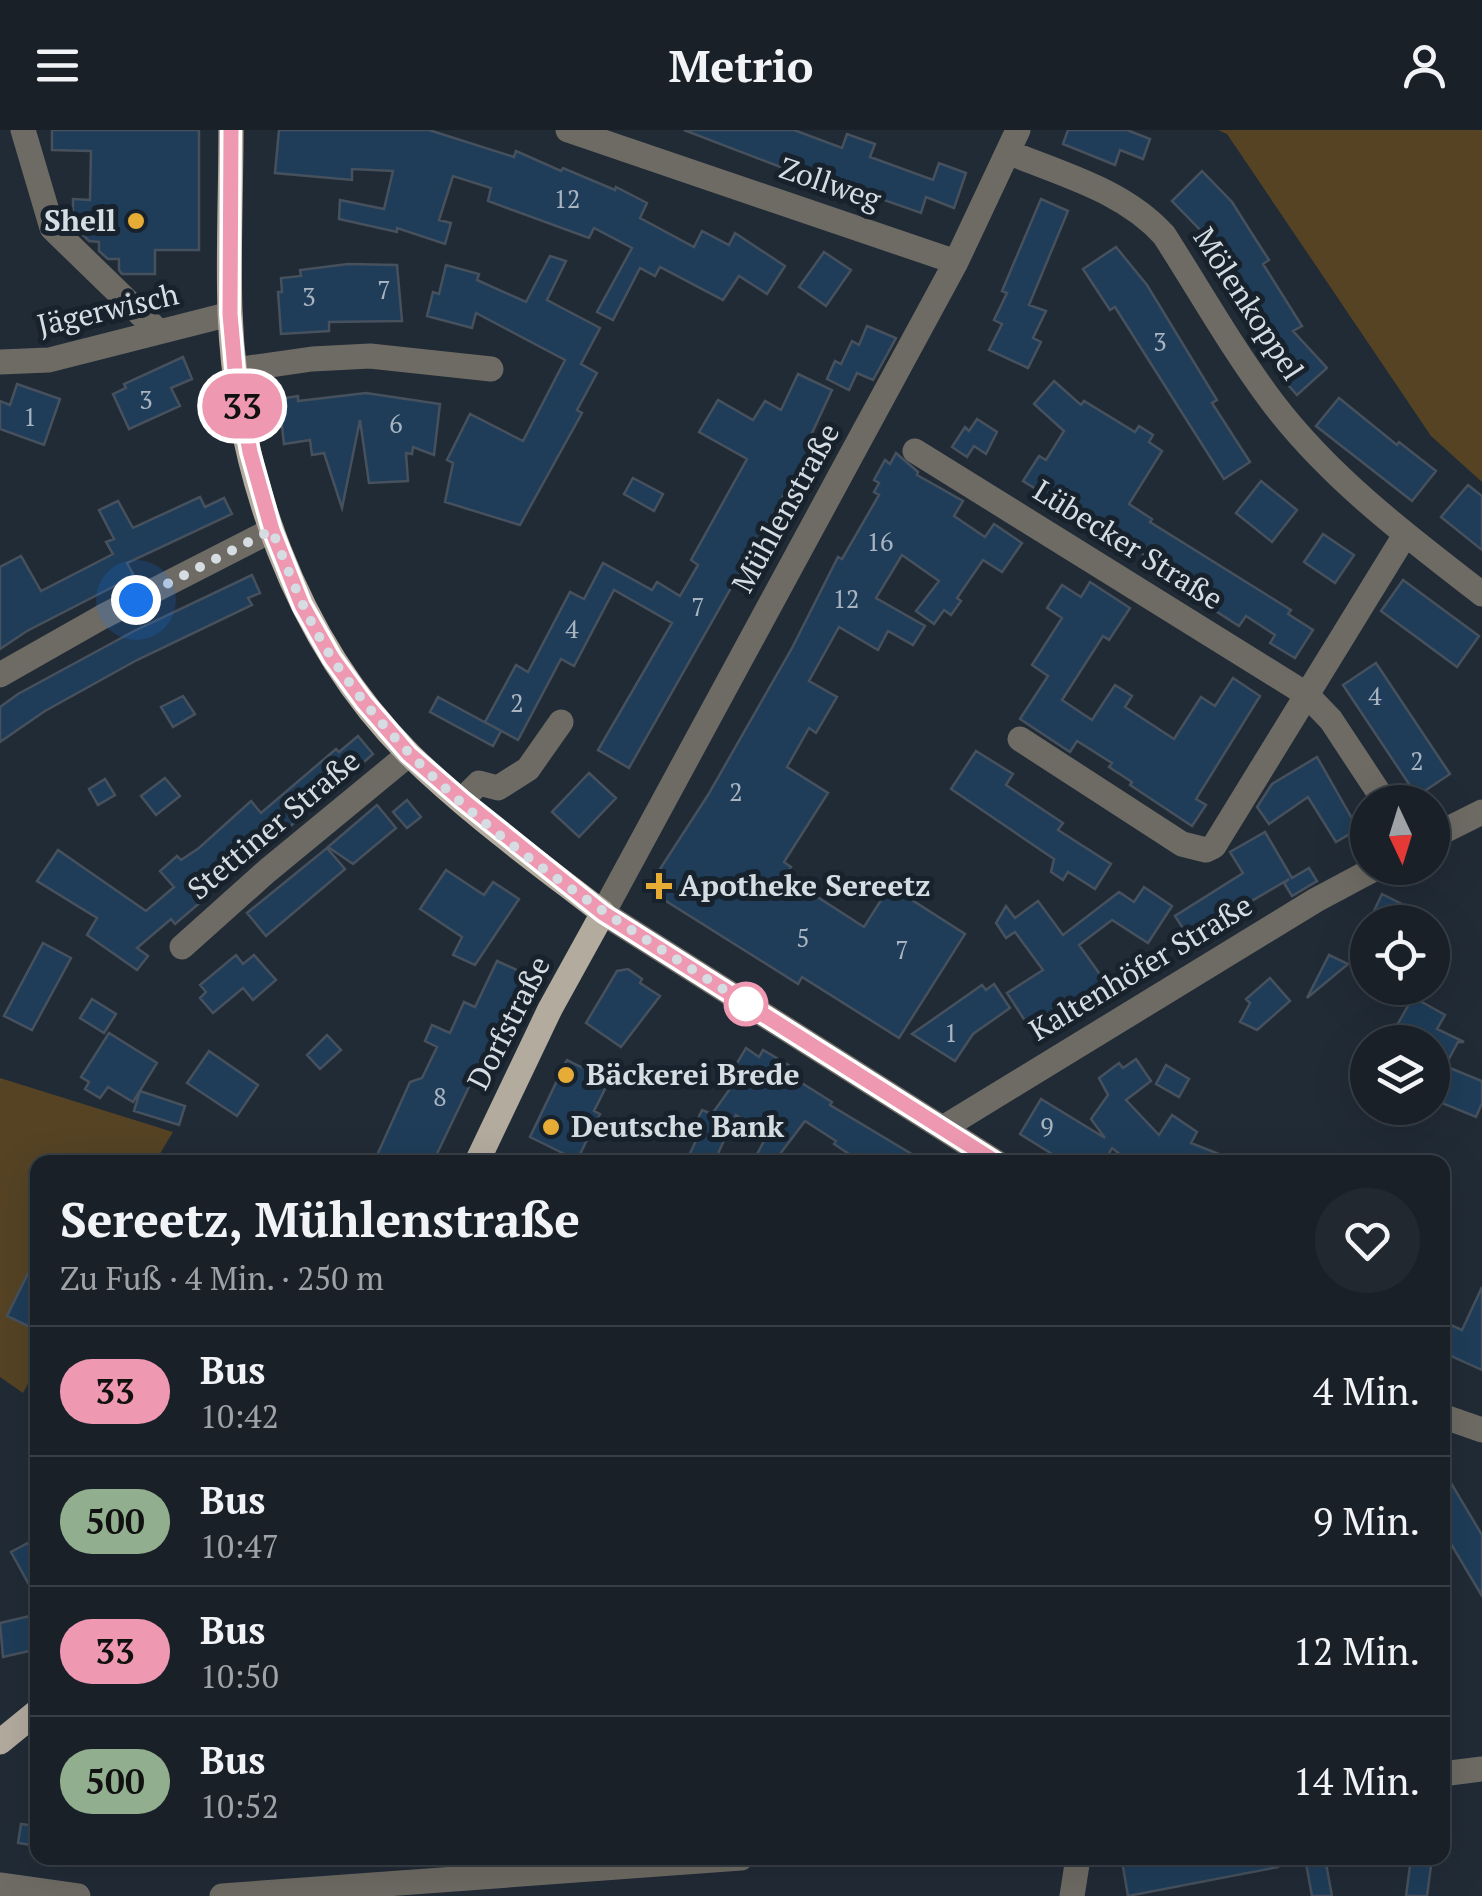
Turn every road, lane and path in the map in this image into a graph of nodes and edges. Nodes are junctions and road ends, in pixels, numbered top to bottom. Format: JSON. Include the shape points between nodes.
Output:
{"nodes":[{"id":1,"x":23,"y":130,"type":"edge"},
{"id":2,"x":231,"y":130,"type":"edge"},
{"id":3,"x":568,"y":130,"type":"edge"},
{"id":4,"x":1013,"y":141,"type":"edge"},
{"id":5,"x":956,"y":262,"type":"junction"},
{"id":6,"x":230,"y":314,"type":"junction"},
{"id":7,"x":159,"y":332,"type":"junction"},
{"id":8,"x":0,"y":362,"type":"edge"},
{"id":9,"x":491,"y":369,"type":"dead end"},
{"id":10,"x":235,"y":370,"type":"junction"},
{"id":11,"x":916,"y":451,"type":"dead end"},
{"id":12,"x":272,"y":530,"type":"junction"},
{"id":13,"x":1405,"y":535,"type":"junction"},
{"id":14,"x":1482,"y":594,"type":"edge"},
{"id":15,"x":0,"y":675,"type":"edge"},
{"id":16,"x":1306,"y":694,"type":"junction"},
{"id":17,"x":561,"y":722,"type":"dead end"},
{"id":18,"x":1020,"y":739,"type":"dead end"},
{"id":19,"x":409,"y":754,"type":"junction"},
{"id":20,"x":1374,"y":785,"type":"edge"},
{"id":21,"x":462,"y":800,"type":"junction"},
{"id":22,"x":1482,"y":812,"type":"edge"},
{"id":23,"x":1450,"y":828,"type":"edge"},
{"id":24,"x":1350,"y":882,"type":"edge"},
{"id":25,"x":603,"y":913,"type":"junction"},
{"id":26,"x":182,"y":947,"type":"dead end"},
{"id":27,"x":943,"y":1128,"type":"junction"},
{"id":28,"x":480,"y":1155,"type":"edge"},
{"id":29,"x":985,"y":1155,"type":"edge"},
{"id":30,"x":1450,"y":1419,"type":"edge"},
{"id":31,"x":1482,"y":1430,"type":"edge"},
{"id":32,"x":30,"y":1718,"type":"edge"},
{"id":33,"x":0,"y":1742,"type":"edge"},
{"id":34,"x":1482,"y":1769,"type":"edge"},
{"id":35,"x":1450,"y":1773,"type":"edge"},
{"id":36,"x":577,"y":1865,"type":"edge"},
{"id":37,"x":1077,"y":1865,"type":"edge"},
{"id":38,"x":0,"y":1885,"type":"edge"},
{"id":39,"x":386,"y":1890,"type":"edge"},
{"id":40,"x":78,"y":1896,"type":"edge"},
{"id":41,"x":222,"y":1896,"type":"edge"},
{"id":42,"x":1072,"y":1896,"type":"edge"}],
"edges":[{"from":1,"to":7,"type":"street","via":[[52,228]]},
{"from":2,"to":6,"type":"main road"},
{"from":3,"to":5,"type":"street","name":"Zollweg"},
{"from":4,"to":5,"type":"street","name":"Mühlenstraße"},
{"from":4,"to":13,"type":"street","name":"Mölenkoppel","via":[[1144,213],[1273,402],[1315,452]]},
{"from":5,"to":25,"type":"street","name":"Mühlenstraße"},
{"from":6,"to":7,"type":"street","name":"Jägerwisch"},
{"from":6,"to":10,"type":"main road"},
{"from":7,"to":8,"type":"street","name":"Jägerwisch","via":[[50,360]]},
{"from":9,"to":10,"type":"street","via":[[370,356]]},
{"from":10,"to":12,"type":"main road"},
{"from":11,"to":16,"type":"street","name":"Lübecker Straße"},
{"from":12,"to":15,"type":"street"},
{"from":12,"to":19,"type":"main road","via":[[332,658]]},
{"from":13,"to":14,"type":"street","name":"Mölenkoppel"},
{"from":13,"to":16,"type":"street"},
{"from":16,"to":18,"type":"street","via":[[1206,850],[1182,844]]},
{"from":16,"to":20,"type":"street","name":"Lübecker Straße"},
{"from":17,"to":21,"type":"street","via":[[528,769],[498,788],[479,783]]},
{"from":19,"to":21,"type":"main road"},
{"from":19,"to":26,"type":"street","name":"Stettiner Straße"},
{"from":21,"to":25,"type":"main road"},
{"from":22,"to":23,"type":"street"},
{"from":24,"to":27,"type":"street","name":"Kaltenhöfer Straße"},
{"from":25,"to":27,"type":"street"},
{"from":25,"to":28,"type":"main road","name":"Dorfstraße"},
{"from":27,"to":29,"type":"street"},
{"from":30,"to":31,"type":"street"},
{"from":32,"to":33,"type":"main road"},
{"from":34,"to":35,"type":"street"},
{"from":36,"to":39,"type":"street"},
{"from":37,"to":42,"type":"street"},
{"from":38,"to":40,"type":"street"},
{"from":39,"to":41,"type":"street"}]}
